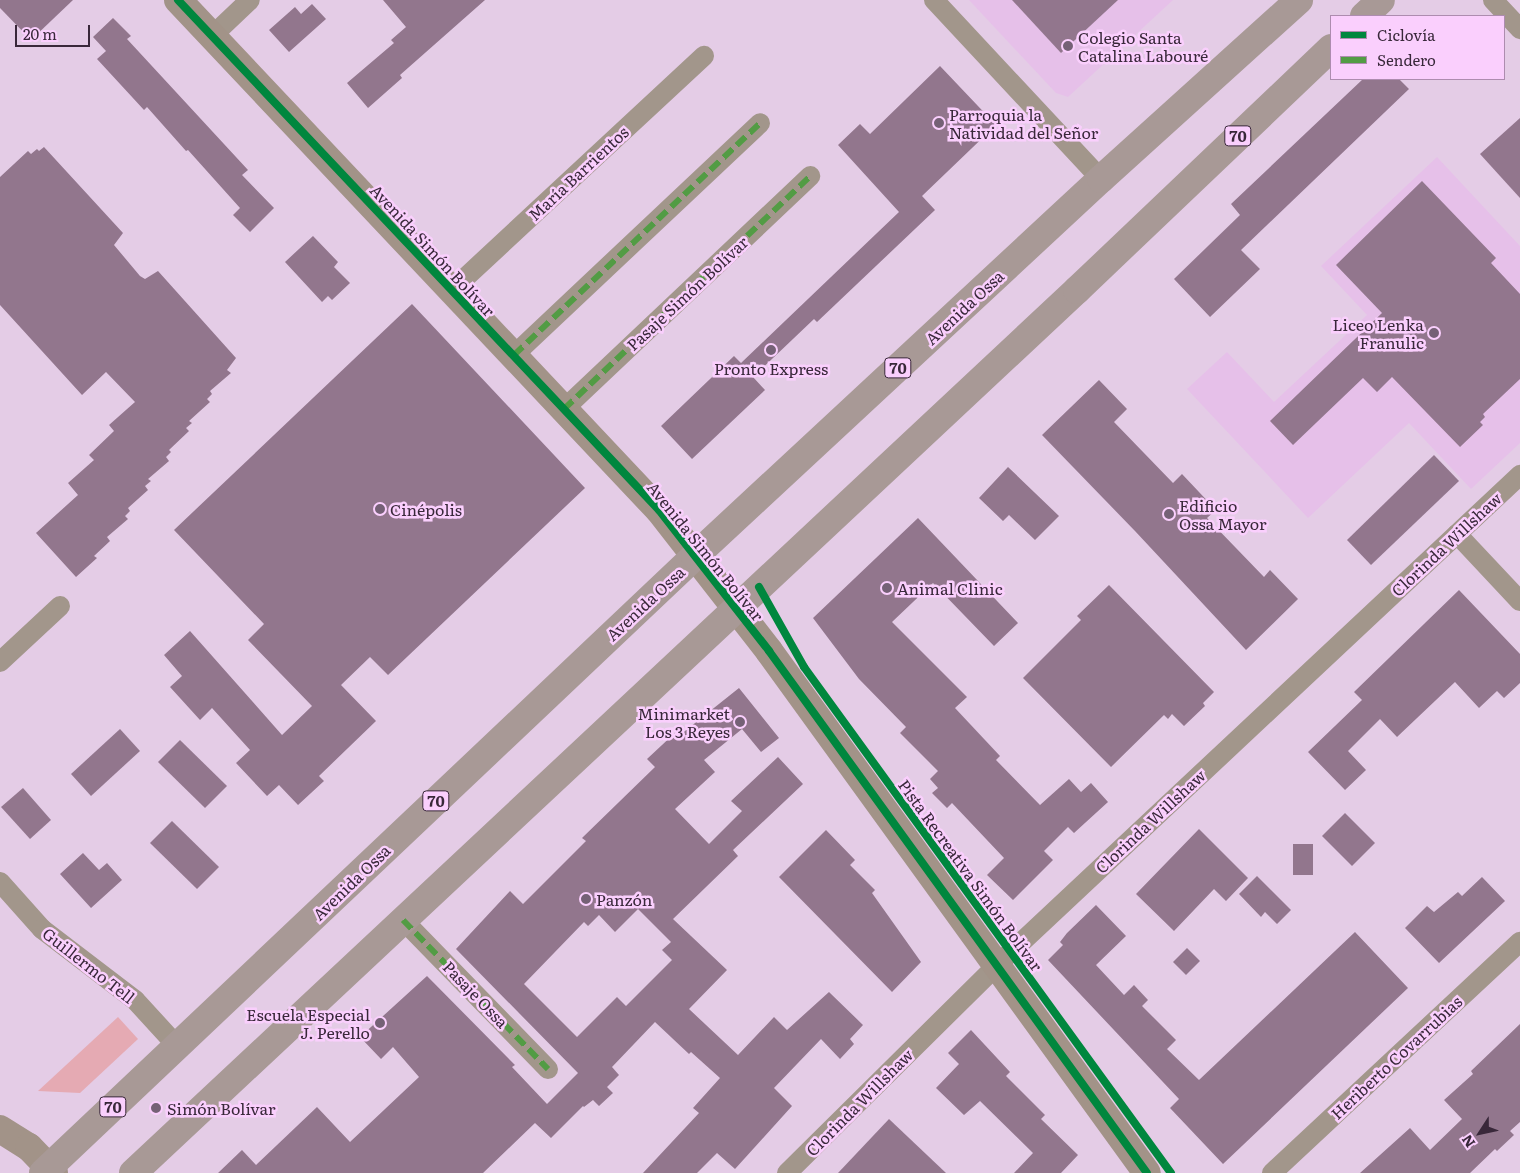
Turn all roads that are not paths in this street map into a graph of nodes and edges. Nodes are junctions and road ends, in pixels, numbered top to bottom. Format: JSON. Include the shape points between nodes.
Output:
{"nodes":[{"id":1,"x":178,"y":0,"type":"edge"},
{"id":2,"x":250,"y":0,"type":"edge"},
{"id":3,"x":934,"y":0,"type":"edge"},
{"id":4,"x":1299,"y":0,"type":"edge"},
{"id":5,"x":1381,"y":0,"type":"edge"},
{"id":6,"x":1493,"y":0,"type":"edge"},
{"id":7,"x":1365,"y":15,"type":"edge"},
{"id":8,"x":1520,"y":29,"type":"edge"},
{"id":9,"x":212,"y":36,"type":"junction"},
{"id":10,"x":1330,"y":49,"type":"edge"},
{"id":11,"x":704,"y":56,"type":"dead end"},
{"id":12,"x":760,"y":123,"type":"dead end"},
{"id":13,"x":810,"y":176,"type":"dead end"},
{"id":14,"x":1101,"y":179,"type":"junction"},
{"id":15,"x":452,"y":290,"type":"junction"},
{"id":16,"x":514,"y":355,"type":"junction"},
{"id":17,"x":564,"y":409,"type":"junction"},
{"id":18,"x":1520,"y":475,"type":"edge"},
{"id":19,"x":1457,"y":534,"type":"junction"},
{"id":20,"x":695,"y":556,"type":"junction"},
{"id":21,"x":1520,"y":601,"type":"edge"},
{"id":22,"x":60,"y":606,"type":"dead end"},
{"id":23,"x":735,"y":608,"type":"junction"},
{"id":24,"x":0,"y":662,"type":"edge"},
{"id":25,"x":0,"y":882,"type":"edge"},
{"id":26,"x":403,"y":920,"type":"junction"},
{"id":27,"x":1520,"y":942,"type":"edge"},
{"id":28,"x":996,"y":965,"type":"junction"},
{"id":29,"x":178,"y":1047,"type":"junction"},
{"id":30,"x":548,"y":1069,"type":"dead end"},
{"id":31,"x":0,"y":1129,"type":"edge"},
{"id":32,"x":49,"y":1171,"type":"edge"},
{"id":33,"x":134,"y":1173,"type":"edge"},
{"id":34,"x":787,"y":1173,"type":"edge"},
{"id":35,"x":1147,"y":1173,"type":"edge"},
{"id":36,"x":1272,"y":1173,"type":"edge"}],
"edges":[{"from":1,"to":9,"type":"street","name":"Avenida Simón Bolívar"},
{"from":2,"to":9,"type":"street"},
{"from":3,"to":14,"type":"street"},
{"from":4,"to":14,"type":"main road","name":"Avenida Ossa","number":"70"},
{"from":5,"to":7,"type":"main road"},
{"from":6,"to":8,"type":"street"},
{"from":9,"to":15,"type":"street","name":"Avenida Simón Bolívar"},
{"from":10,"to":23,"type":"main road","number":"70"},
{"from":11,"to":15,"type":"street","name":"María Barrientos"},
{"from":12,"to":16,"type":"street"},
{"from":13,"to":17,"type":"street","name":"Pasaje Simón Bolívar"},
{"from":14,"to":20,"type":"main road","name":"Avenida Ossa","number":"70"},
{"from":15,"to":16,"type":"street","name":"Avenida Simón Bolívar"},
{"from":16,"to":17,"type":"street","name":"Avenida Simón Bolívar"},
{"from":17,"to":20,"type":"street","name":"Avenida Simón Bolívar","via":[[659,510]]},
{"from":18,"to":19,"type":"street","name":"Clorinda Willshaw"},
{"from":19,"to":21,"type":"street"},
{"from":19,"to":28,"type":"street","name":"Clorinda Willshaw"},
{"from":20,"to":23,"type":"street","name":"Avenida Simón Bolívar"},
{"from":20,"to":29,"type":"main road","name":"Avenida Ossa","number":"70"},
{"from":22,"to":24,"type":"street"},
{"from":23,"to":26,"type":"main road","number":"70"},
{"from":23,"to":28,"type":"street","name":"Avenida Simón Bolívar"},
{"from":25,"to":29,"type":"street","name":"Guillermo Tell","via":[[42,929],[136,1000]]},
{"from":26,"to":30,"type":"street","name":"Pasaje Ossa"},
{"from":26,"to":33,"type":"main road","number":"70"},
{"from":27,"to":36,"type":"street","name":"Heriberto Covarrubias"},
{"from":28,"to":34,"type":"street","name":"Clorinda Willshaw"},
{"from":28,"to":35,"type":"street","name":"Avenida Simón Bolívar"},
{"from":29,"to":32,"type":"main road","name":"Avenida Ossa","number":"70"},
{"from":31,"to":32,"type":"street","via":[[28,1147]]}]}
